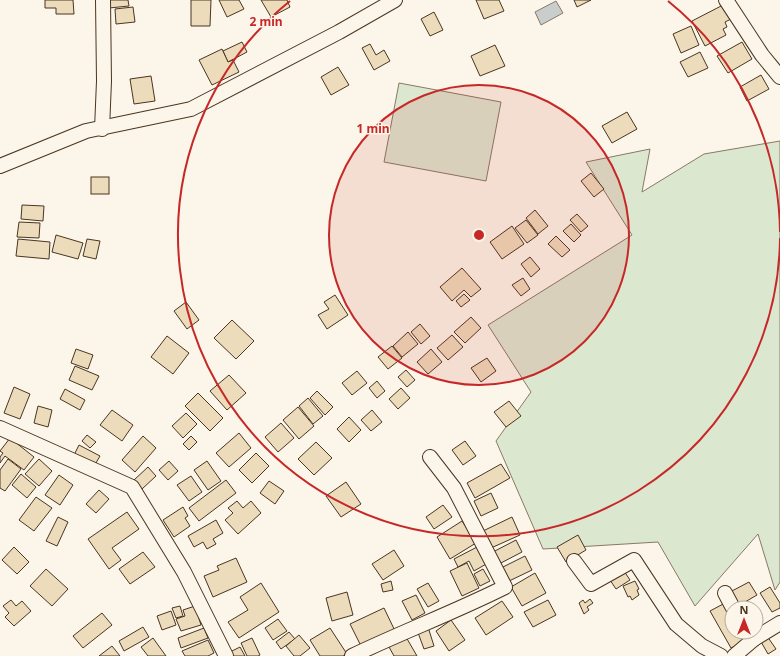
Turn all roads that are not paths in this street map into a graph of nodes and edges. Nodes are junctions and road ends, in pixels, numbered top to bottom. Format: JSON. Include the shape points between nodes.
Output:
{"nodes":[{"id":1,"x":103,"y":0,"type":"edge"},
{"id":2,"x":394,"y":0,"type":"edge"},
{"id":3,"x":726,"y":0,"type":"edge"},
{"id":4,"x":780,"y":76,"type":"edge"},
{"id":5,"x":102,"y":129,"type":"junction"},
{"id":6,"x":0,"y":166,"type":"edge"},
{"id":7,"x":0,"y":428,"type":"edge"},
{"id":8,"x":430,"y":457,"type":"dead end"},
{"id":9,"x":574,"y":561,"type":"dead end"},
{"id":10,"x":725,"y":593,"type":"dead end"},
{"id":11,"x":729,"y":600,"type":"edge"},
{"id":12,"x":780,"y":623,"type":"edge"},
{"id":13,"x":764,"y":630,"type":"edge"},
{"id":14,"x":747,"y":640,"type":"edge"},
{"id":15,"x":226,"y":656,"type":"edge"},
{"id":16,"x":352,"y":656,"type":"edge"},
{"id":17,"x":721,"y":656,"type":"edge"},
{"id":18,"x":734,"y":656,"type":"edge"}],
"edges":[{"from":1,"to":5,"type":"street"},
{"from":2,"to":5,"type":"street","via":[[339,32],[191,109]]},
{"from":3,"to":4,"type":"street","via":[[762,55]]},
{"from":5,"to":6,"type":"street","via":[[86,131]]},
{"from":7,"to":15,"type":"street","via":[[132,487],[184,572]]},
{"from":8,"to":16,"type":"street","via":[[454,488],[505,587]]},
{"from":9,"to":17,"type":"street","via":[[591,584],[634,560],[676,624],[702,646]]},
{"from":10,"to":11,"type":"street"},
{"from":12,"to":13,"type":"street"},
{"from":14,"to":18,"type":"street"}]}
